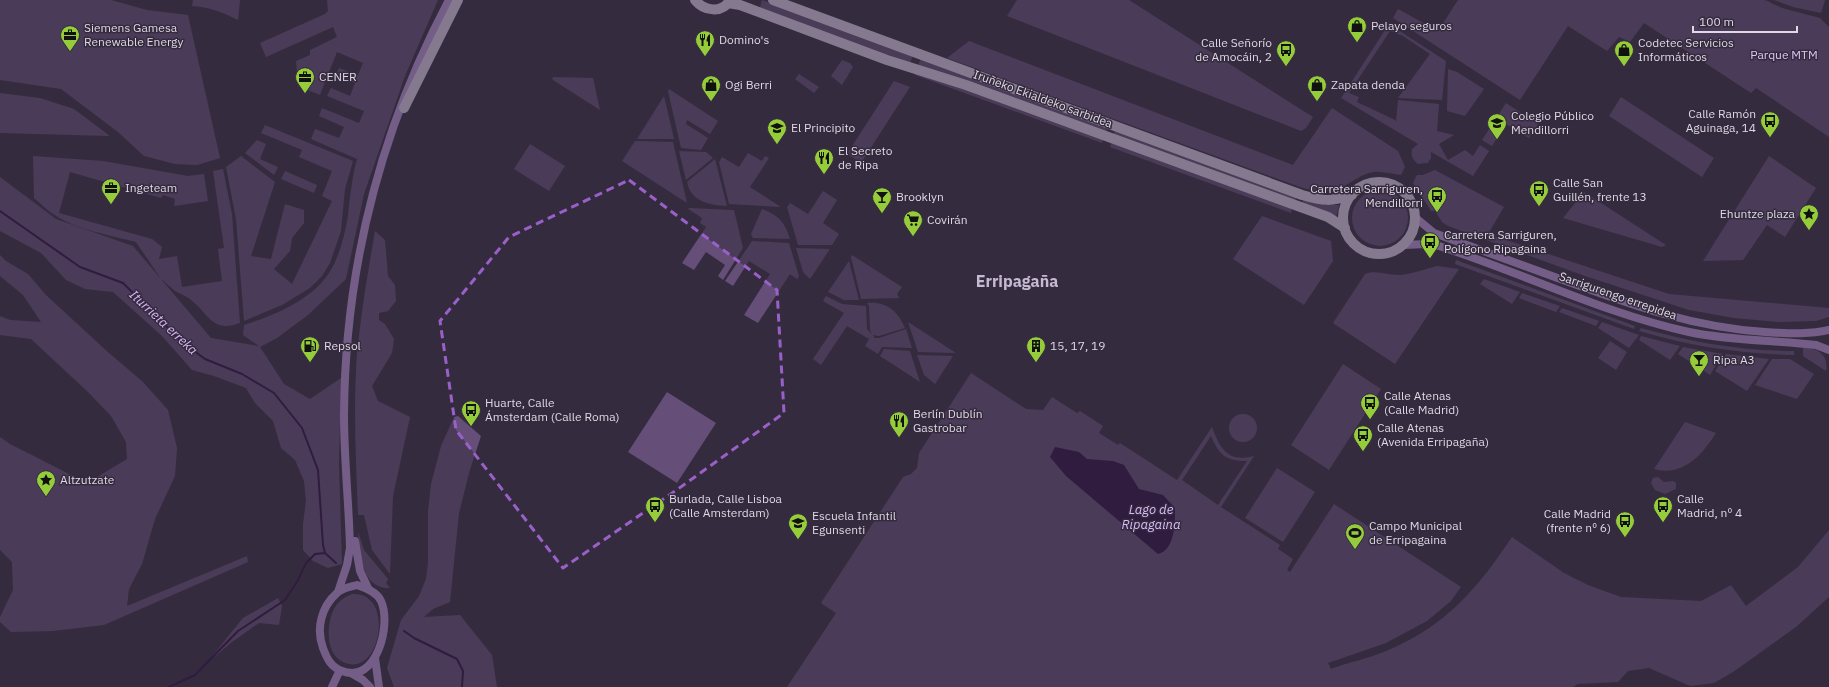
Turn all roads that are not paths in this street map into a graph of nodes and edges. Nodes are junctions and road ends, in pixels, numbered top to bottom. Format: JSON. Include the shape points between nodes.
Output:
{"nodes":[{"id":1,"x":444,"y":0,"type":"edge"},
{"id":2,"x":449,"y":0,"type":"edge"},
{"id":3,"x":454,"y":0,"type":"edge"},
{"id":4,"x":458,"y":0,"type":"edge"},
{"id":5,"x":695,"y":0,"type":"edge"},
{"id":6,"x":773,"y":0,"type":"edge"},
{"id":7,"x":729,"y":2,"type":"edge"},
{"id":8,"x":402,"y":108,"type":"junction"},
{"id":9,"x":1352,"y":195,"type":"junction"},
{"id":10,"x":1416,"y":218,"type":"junction"},
{"id":11,"x":1344,"y":228,"type":"junction"},
{"id":12,"x":1404,"y":245,"type":"junction"},
{"id":13,"x":1829,"y":330,"type":"edge"},
{"id":14,"x":1829,"y":350,"type":"edge"},
{"id":15,"x":368,"y":588,"type":"junction"},
{"id":16,"x":338,"y":592,"type":"junction"},
{"id":17,"x":375,"y":658,"type":"junction"},
{"id":18,"x":340,"y":670,"type":"junction"},
{"id":19,"x":351,"y":673,"type":"junction"},
{"id":20,"x":332,"y":687,"type":"edge"},
{"id":21,"x":370,"y":687,"type":"edge"},
{"id":22,"x":380,"y":687,"type":"edge"}],
"edges":[{"from":1,"to":8,"type":"main road","via":[[402,90]]},
{"from":2,"to":8,"type":"main road","via":[[420,57]]},
{"from":3,"to":8,"type":"main road"},
{"from":4,"to":8,"type":"highway"},
{"from":5,"to":7,"type":"highway","via":[[708,10],[719,9]]},
{"from":6,"to":9,"type":"highway","name":"Iruñeko Ekialdeko sarbidea","via":[[1302,195],[1321,200],[1336,200]]},
{"from":7,"to":11,"type":"highway","name":"Iruñeko Ekialdeko sarbidea","via":[[1328,217]]},
{"from":8,"to":15,"type":"main road","via":[[371,219],[359,278],[351,358],[349,417],[355,550],[360,571]]},
{"from":8,"to":16,"type":"main road","via":[[379,169],[353,288],[344,417],[350,548]]},
{"from":9,"to":10,"type":"highway","via":[[1371,183],[1383,182],[1397,186],[1411,201]]},
{"from":9,"to":11,"type":"highway","via":[[1345,206]]},
{"from":10,"to":12,"type":"highway","via":[[1413,233]]},
{"from":10,"to":13,"type":"main road","name":"Sarrigurengo errepidea","via":[[1434,232],[1464,244],[1677,319],[1737,330],[1786,333]]},
{"from":11,"to":12,"type":"highway","via":[[1352,242],[1370,254],[1396,251]]},
{"from":12,"to":14,"type":"main road","name":"Sarrigurengo errepidea","via":[[1439,246],[1631,316],[1675,328],[1722,338],[1816,345]]},
{"from":15,"to":16,"type":"main road","via":[[357,585]]},
{"from":15,"to":17,"type":"main road","via":[[381,602],[383,610],[383,633]]},
{"from":16,"to":18,"type":"main road","via":[[323,613],[320,626],[325,655],[332,665]]},
{"from":17,"to":19,"type":"main road","via":[[361,672]]},
{"from":17,"to":22,"type":"main road"},
{"from":18,"to":19,"type":"main road"},
{"from":18,"to":20,"type":"main road"},
{"from":19,"to":21,"type":"main road"}]}
